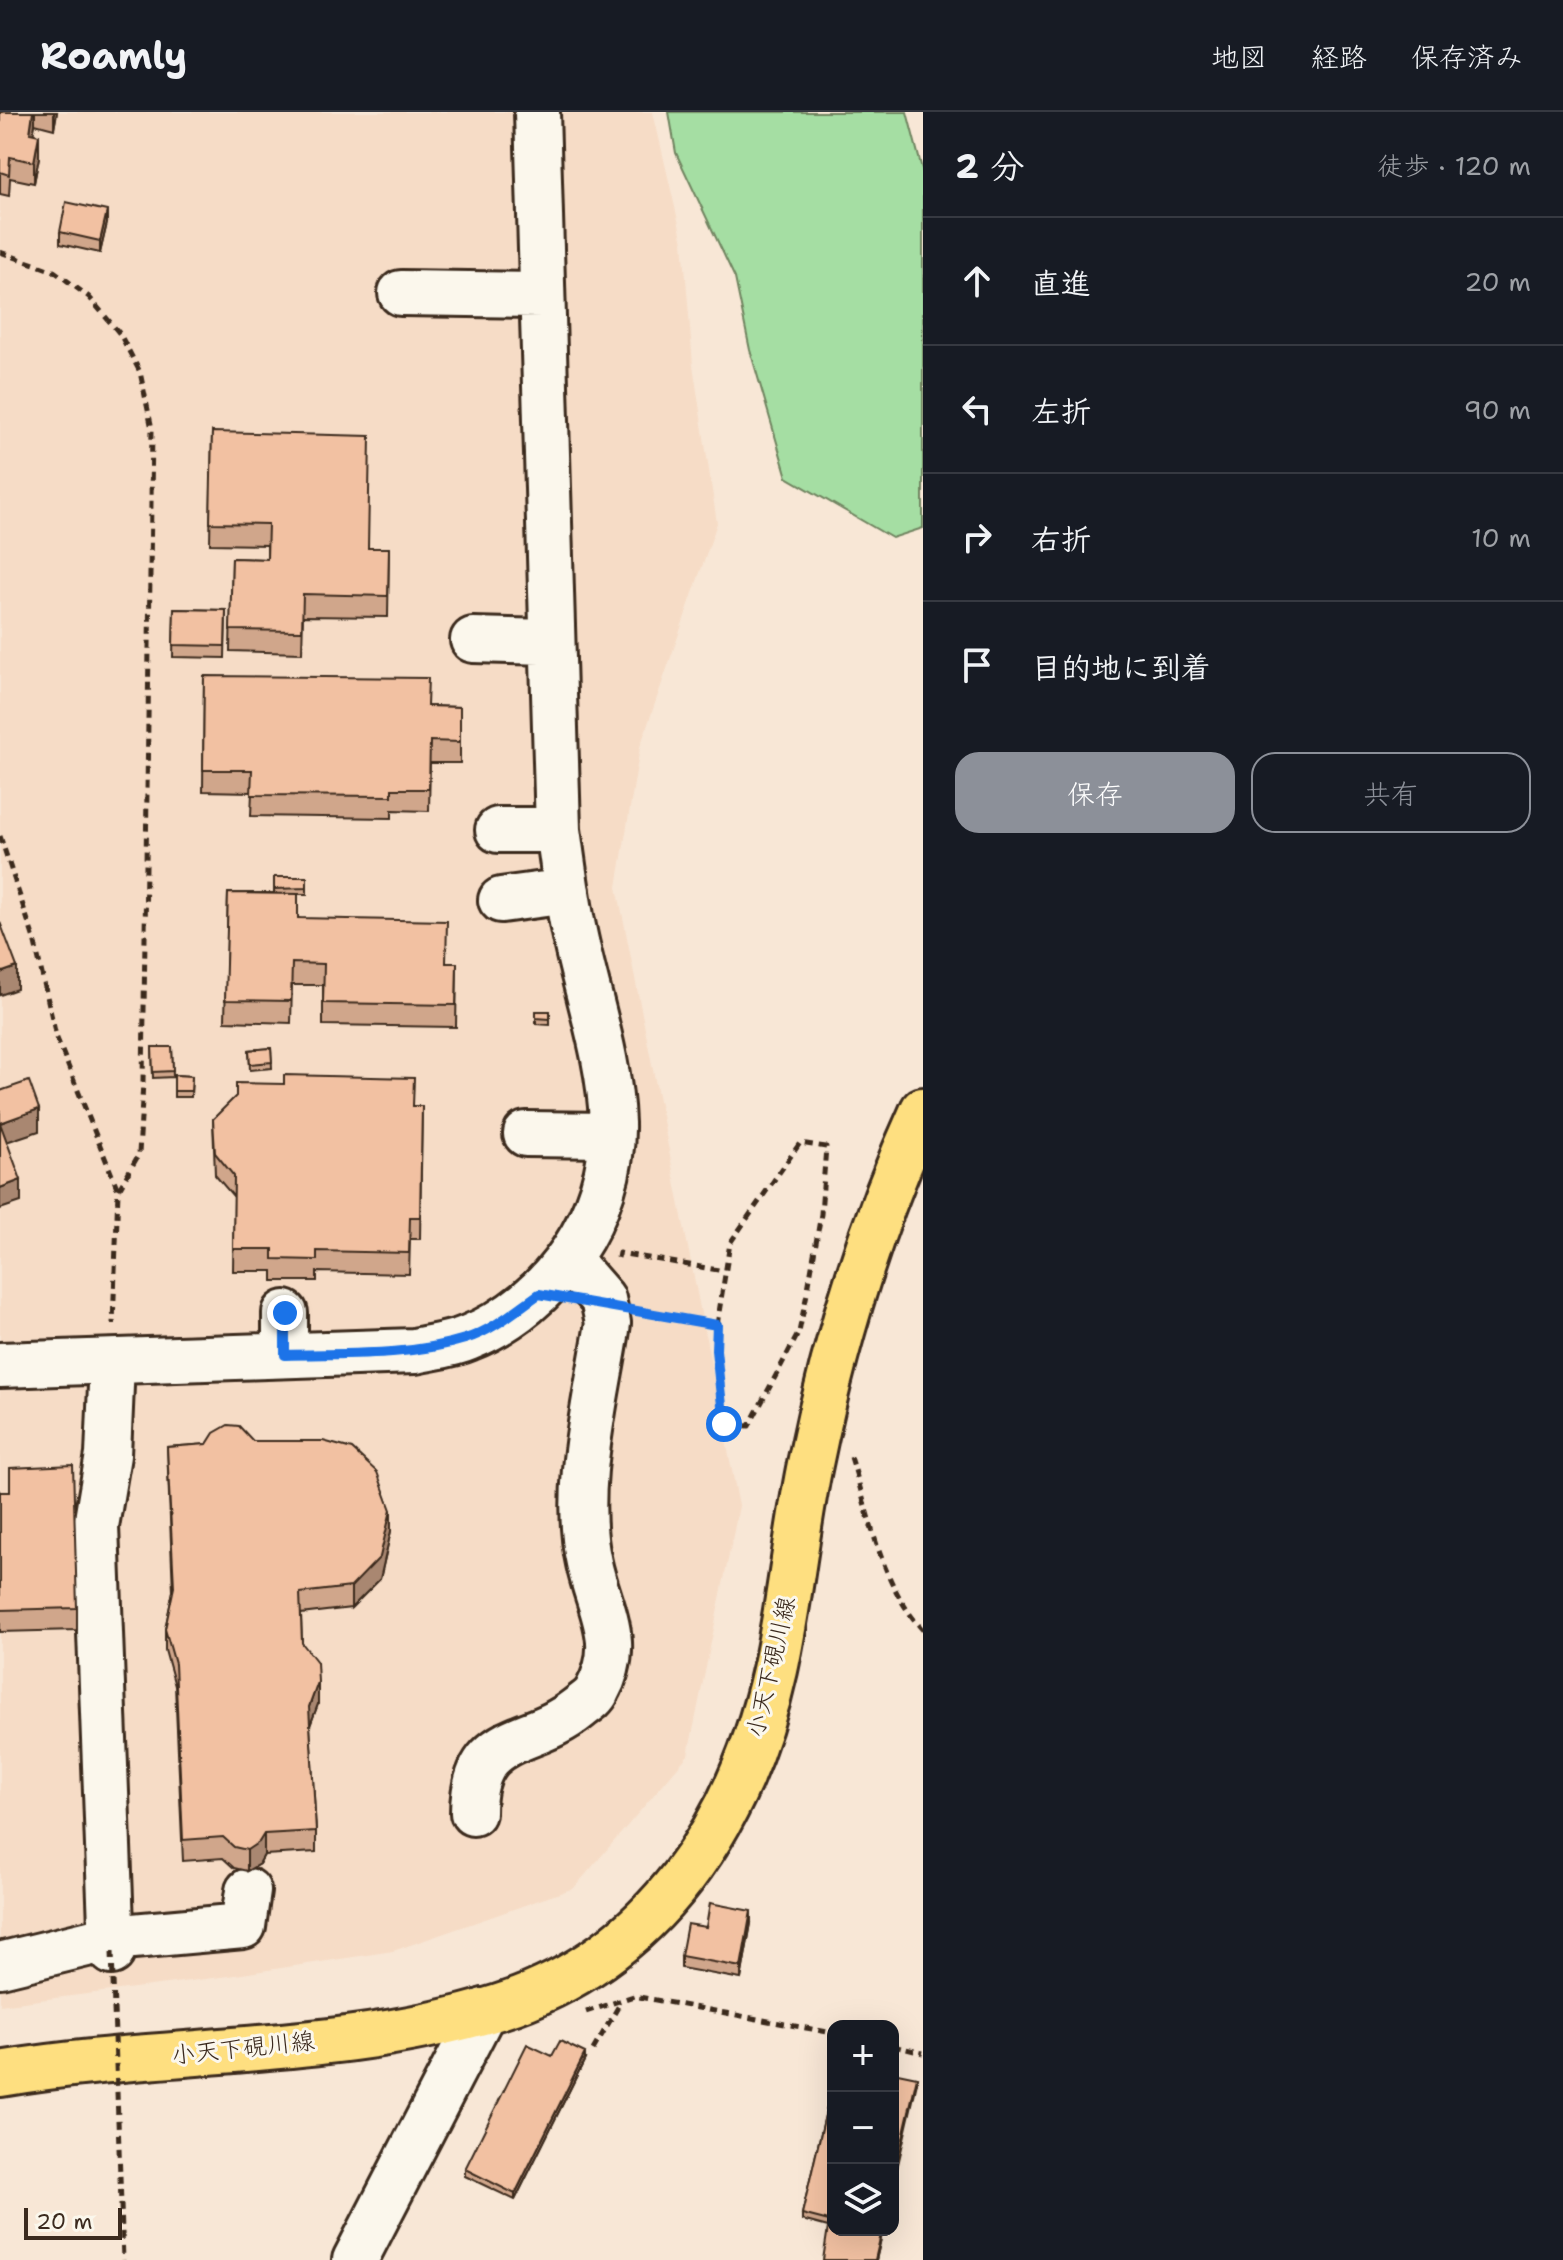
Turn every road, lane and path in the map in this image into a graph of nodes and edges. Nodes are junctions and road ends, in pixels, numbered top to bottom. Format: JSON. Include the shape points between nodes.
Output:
{"nodes":[{"id":1,"x":537,"y":112,"type":"edge"},
{"id":2,"x":0,"y":252,"type":"edge"},
{"id":3,"x":401,"y":293,"type":"dead end"},
{"id":4,"x":542,"y":295,"type":"junction"},
{"id":5,"x":473,"y":640,"type":"dead end"},
{"id":6,"x":551,"y":642,"type":"junction"},
{"id":7,"x":498,"y":830,"type":"dead end"},
{"id":8,"x":558,"y":830,"type":"junction"},
{"id":9,"x":0,"y":836,"type":"edge"},
{"id":10,"x":567,"y":891,"type":"junction"},
{"id":11,"x":501,"y":900,"type":"dead end"},
{"id":12,"x":923,"y":1110,"type":"edge"},
{"id":13,"x":526,"y":1134,"type":"dead end"},
{"id":14,"x":610,"y":1135,"type":"junction"},
{"id":15,"x":118,"y":1191,"type":"junction"},
{"id":16,"x":568,"y":1259,"type":"junction"},
{"id":17,"x":617,"y":1266,"type":"dead end"},
{"id":18,"x":724,"y":1271,"type":"junction"},
{"id":19,"x":808,"y":1289,"type":"junction"},
{"id":20,"x":851,"y":1296,"type":"junction"},
{"id":21,"x":641,"y":1311,"type":"dead end"},
{"id":22,"x":717,"y":1325,"type":"junction"},
{"id":23,"x":112,"y":1362,"type":"junction"},
{"id":24,"x":0,"y":1365,"type":"edge"},
{"id":25,"x":824,"y":1402,"type":"junction"},
{"id":26,"x":923,"y":1630,"type":"edge"},
{"id":27,"x":473,"y":1813,"type":"dead end"},
{"id":28,"x":248,"y":1891,"type":"dead end"},
{"id":29,"x":112,"y":1945,"type":"junction"},
{"id":30,"x":0,"y":1965,"type":"edge"},
{"id":31,"x":535,"y":1994,"type":"junction"},
{"id":32,"x":621,"y":2001,"type":"junction"},
{"id":33,"x":484,"y":2011,"type":"junction"},
{"id":34,"x":827,"y":2032,"type":"edge"},
{"id":35,"x":899,"y":2047,"type":"edge"},
{"id":36,"x":593,"y":2050,"type":"dead end"},
{"id":37,"x":923,"y":2053,"type":"edge"},
{"id":38,"x":0,"y":2074,"type":"edge"},
{"id":39,"x":123,"y":2260,"type":"edge"},
{"id":40,"x":355,"y":2260,"type":"edge"}],
"edges":[{"from":1,"to":4,"type":"street"},
{"from":2,"to":15,"type":"path","via":[[54,271],[89,297],[120,334],[140,372],[152,429],[143,1082],[139,1154]]},
{"from":3,"to":4,"type":"street"},
{"from":4,"to":6,"type":"street"},
{"from":5,"to":6,"type":"street"},
{"from":6,"to":8,"type":"street"},
{"from":7,"to":8,"type":"street"},
{"from":8,"to":10,"type":"street"},
{"from":9,"to":15,"type":"path","via":[[34,939],[56,1036]]},
{"from":10,"to":11,"type":"street"},
{"from":10,"to":14,"type":"street","via":[[606,1072]]},
{"from":12,"to":20,"type":"main road","name":"小天下硯川線","via":[[889,1183]]},
{"from":13,"to":14,"type":"street"},
{"from":14,"to":16,"type":"street","via":[[594,1209]]},
{"from":15,"to":23,"type":"path"},
{"from":16,"to":23,"type":"street","via":[[539,1294],[504,1320],[467,1339],[415,1351],[285,1334]]},
{"from":16,"to":27,"type":"street","via":[[603,1299],[608,1323],[581,1507],[589,1564],[608,1617],[610,1653],[596,1693],[574,1712],[489,1755],[473,1784]]},
{"from":17,"to":18,"type":"path","via":[[619,1253]]},
{"from":18,"to":19,"type":"path","via":[[730,1243],[791,1152],[800,1143],[826,1147]]},
{"from":18,"to":22,"type":"path"},
{"from":19,"to":20,"type":"path"},
{"from":19,"to":22,"type":"path","via":[[799,1332],[749,1426],[724,1424]]},
{"from":20,"to":25,"type":"main road","name":"小天下硯川線"},
{"from":21,"to":22,"type":"path"},
{"from":23,"to":24,"type":"street"},
{"from":23,"to":29,"type":"street","via":[[108,1455],[96,1526]]},
{"from":25,"to":26,"type":"path","via":[[847,1442],[903,1609]]},
{"from":25,"to":31,"type":"main road","name":"小天下硯川線","via":[[775,1670],[757,1738],[727,1809],[691,1871],[629,1938]]},
{"from":28,"to":29,"type":"street","via":[[243,1926]]},
{"from":29,"to":30,"type":"street"},
{"from":29,"to":39,"type":"path","bridge":true},
{"from":31,"to":32,"type":"path","via":[[551,2018]]},
{"from":31,"to":33,"type":"main road","name":"小天下硯川線"},
{"from":32,"to":34,"type":"path","via":[[634,1996]]},
{"from":32,"to":36,"type":"path"},
{"from":33,"to":38,"type":"main road","name":"小天下硯川線","via":[[416,2028]]},
{"from":33,"to":40,"type":"street"},
{"from":35,"to":37,"type":"path"}]}
